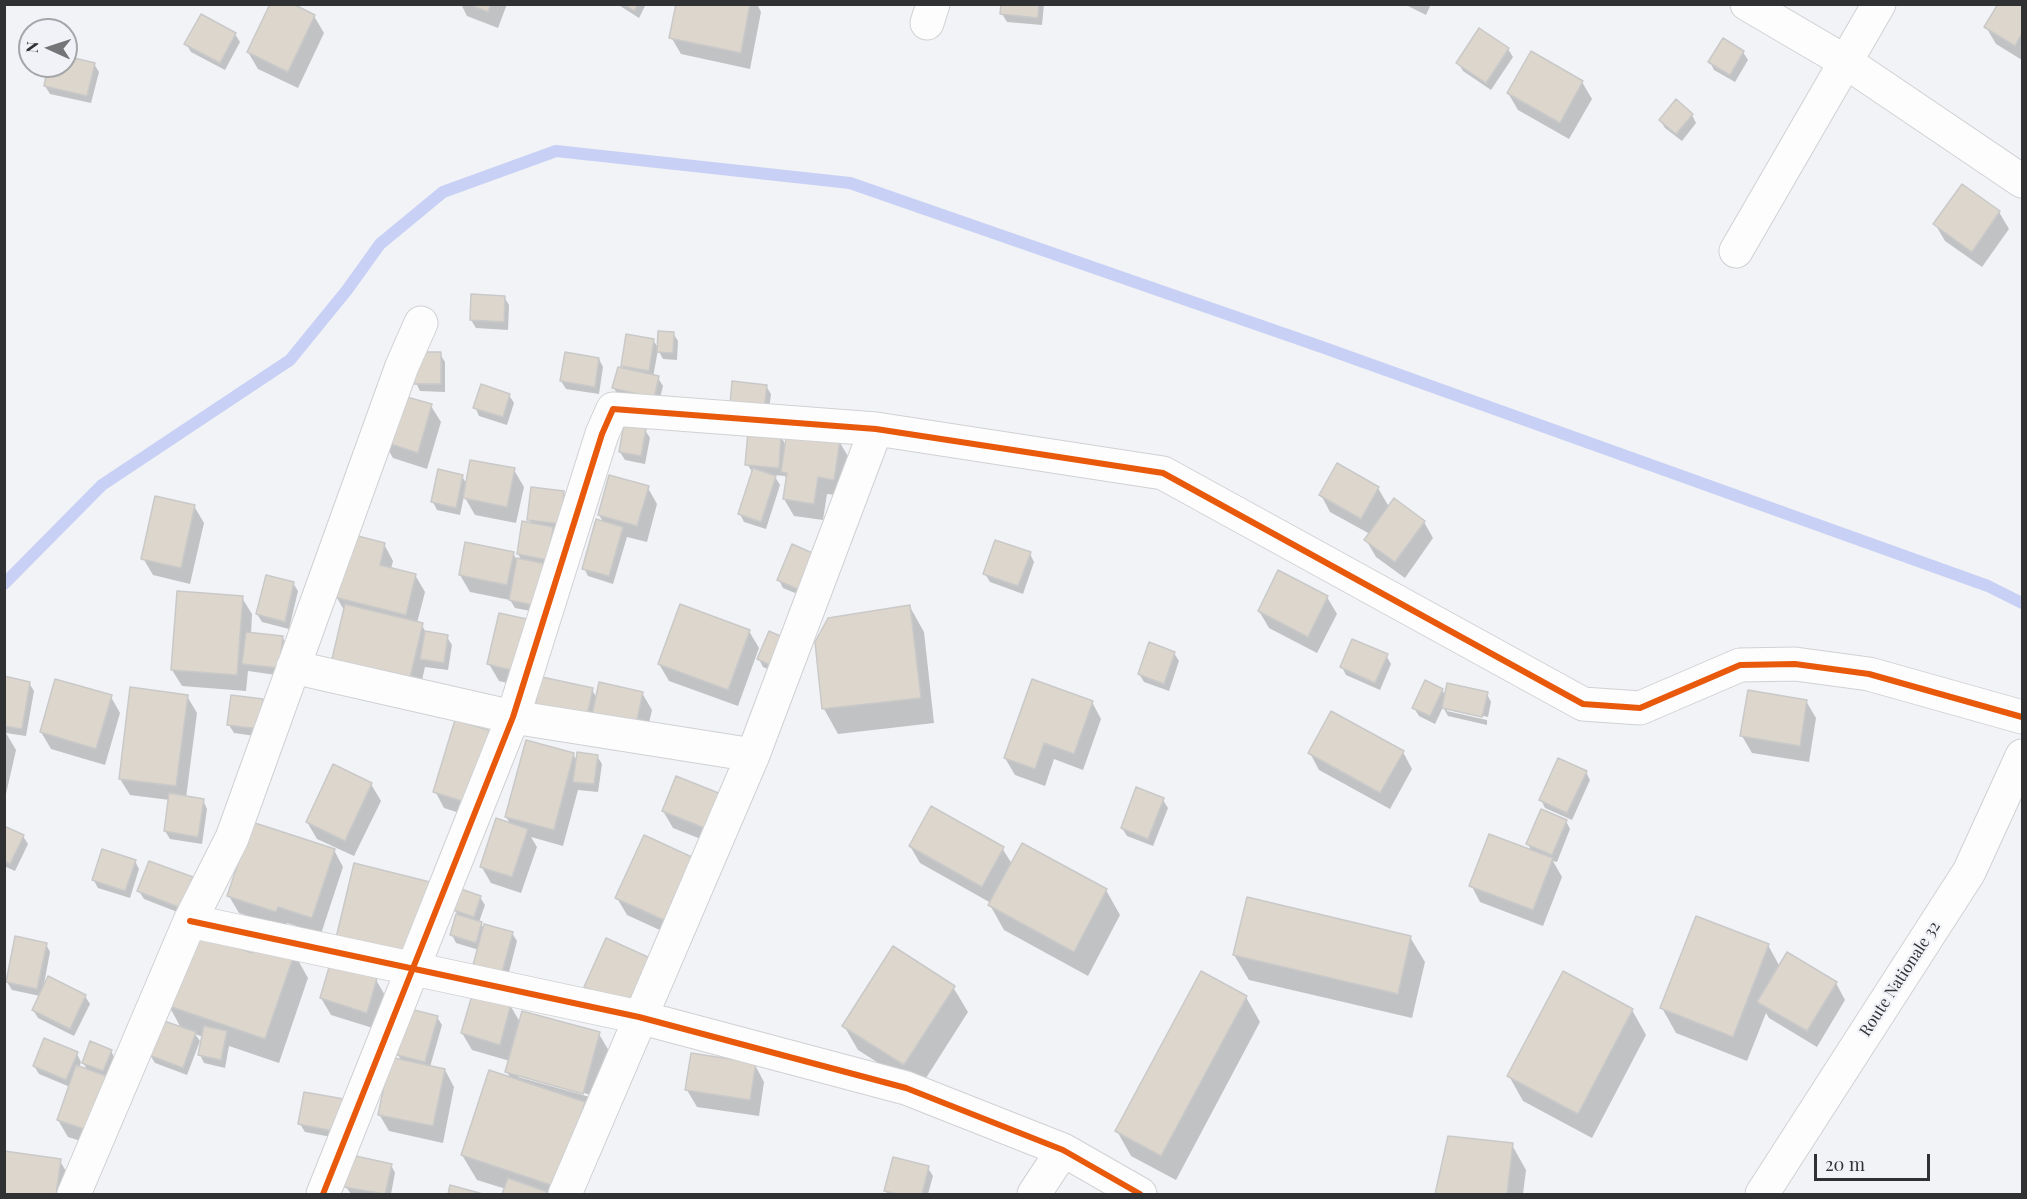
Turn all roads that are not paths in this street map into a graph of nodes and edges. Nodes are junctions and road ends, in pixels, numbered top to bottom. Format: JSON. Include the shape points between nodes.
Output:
{"nodes":[{"id":1,"x":1747,"y":4,"type":"edge"},
{"id":2,"x":1879,"y":4,"type":"edge"},
{"id":3,"x":1846,"y":62,"type":"junction"},
{"id":4,"x":2022,"y":181,"type":"edge"},
{"id":5,"x":1736,"y":251,"type":"dead end"},
{"id":6,"x":421,"y":323,"type":"dead end"},
{"id":7,"x":876,"y":429,"type":"junction"},
{"id":8,"x":293,"y":667,"type":"junction"},
{"id":9,"x":513,"y":717,"type":"junction"},
{"id":10,"x":2022,"y":717,"type":"edge"},
{"id":11,"x":753,"y":755,"type":"junction"},
{"id":12,"x":2022,"y":756,"type":"edge"},
{"id":13,"x":190,"y":921,"type":"junction"},
{"id":14,"x":410,"y":969,"type":"junction"},
{"id":15,"x":639,"y":1017,"type":"junction"},
{"id":16,"x":1063,"y":1150,"type":"junction"},
{"id":17,"x":74,"y":1194,"type":"edge"},
{"id":18,"x":323,"y":1194,"type":"edge"},
{"id":19,"x":566,"y":1194,"type":"edge"},
{"id":20,"x":1034,"y":1194,"type":"edge"},
{"id":21,"x":1140,"y":1194,"type":"edge"},
{"id":22,"x":1762,"y":1194,"type":"edge"}],
"edges":[{"from":1,"to":3,"type":"street"},
{"from":2,"to":3,"type":"street"},
{"from":3,"to":4,"type":"street"},
{"from":3,"to":5,"type":"street"},
{"from":6,"to":8,"type":"street"},
{"from":7,"to":9,"type":"street","via":[[614,409],[602,434]]},
{"from":7,"to":10,"type":"street","via":[[1163,473],[1583,704],[1640,708],[1740,665],[1795,664],[1869,674]]},
{"from":7,"to":11,"type":"street"},
{"from":8,"to":9,"type":"street"},
{"from":8,"to":13,"type":"street","via":[[232,838]]},
{"from":9,"to":11,"type":"street"},
{"from":9,"to":14,"type":"street"},
{"from":11,"to":15,"type":"street"},
{"from":12,"to":22,"type":"street","name":"Route Nationale 32","via":[[1969,872]]},
{"from":13,"to":14,"type":"street"},
{"from":13,"to":17,"type":"street"},
{"from":14,"to":15,"type":"street"},
{"from":14,"to":18,"type":"street"},
{"from":15,"to":16,"type":"street","via":[[906,1088]]},
{"from":15,"to":19,"type":"street"},
{"from":16,"to":20,"type":"street"},
{"from":16,"to":21,"type":"street"}]}
